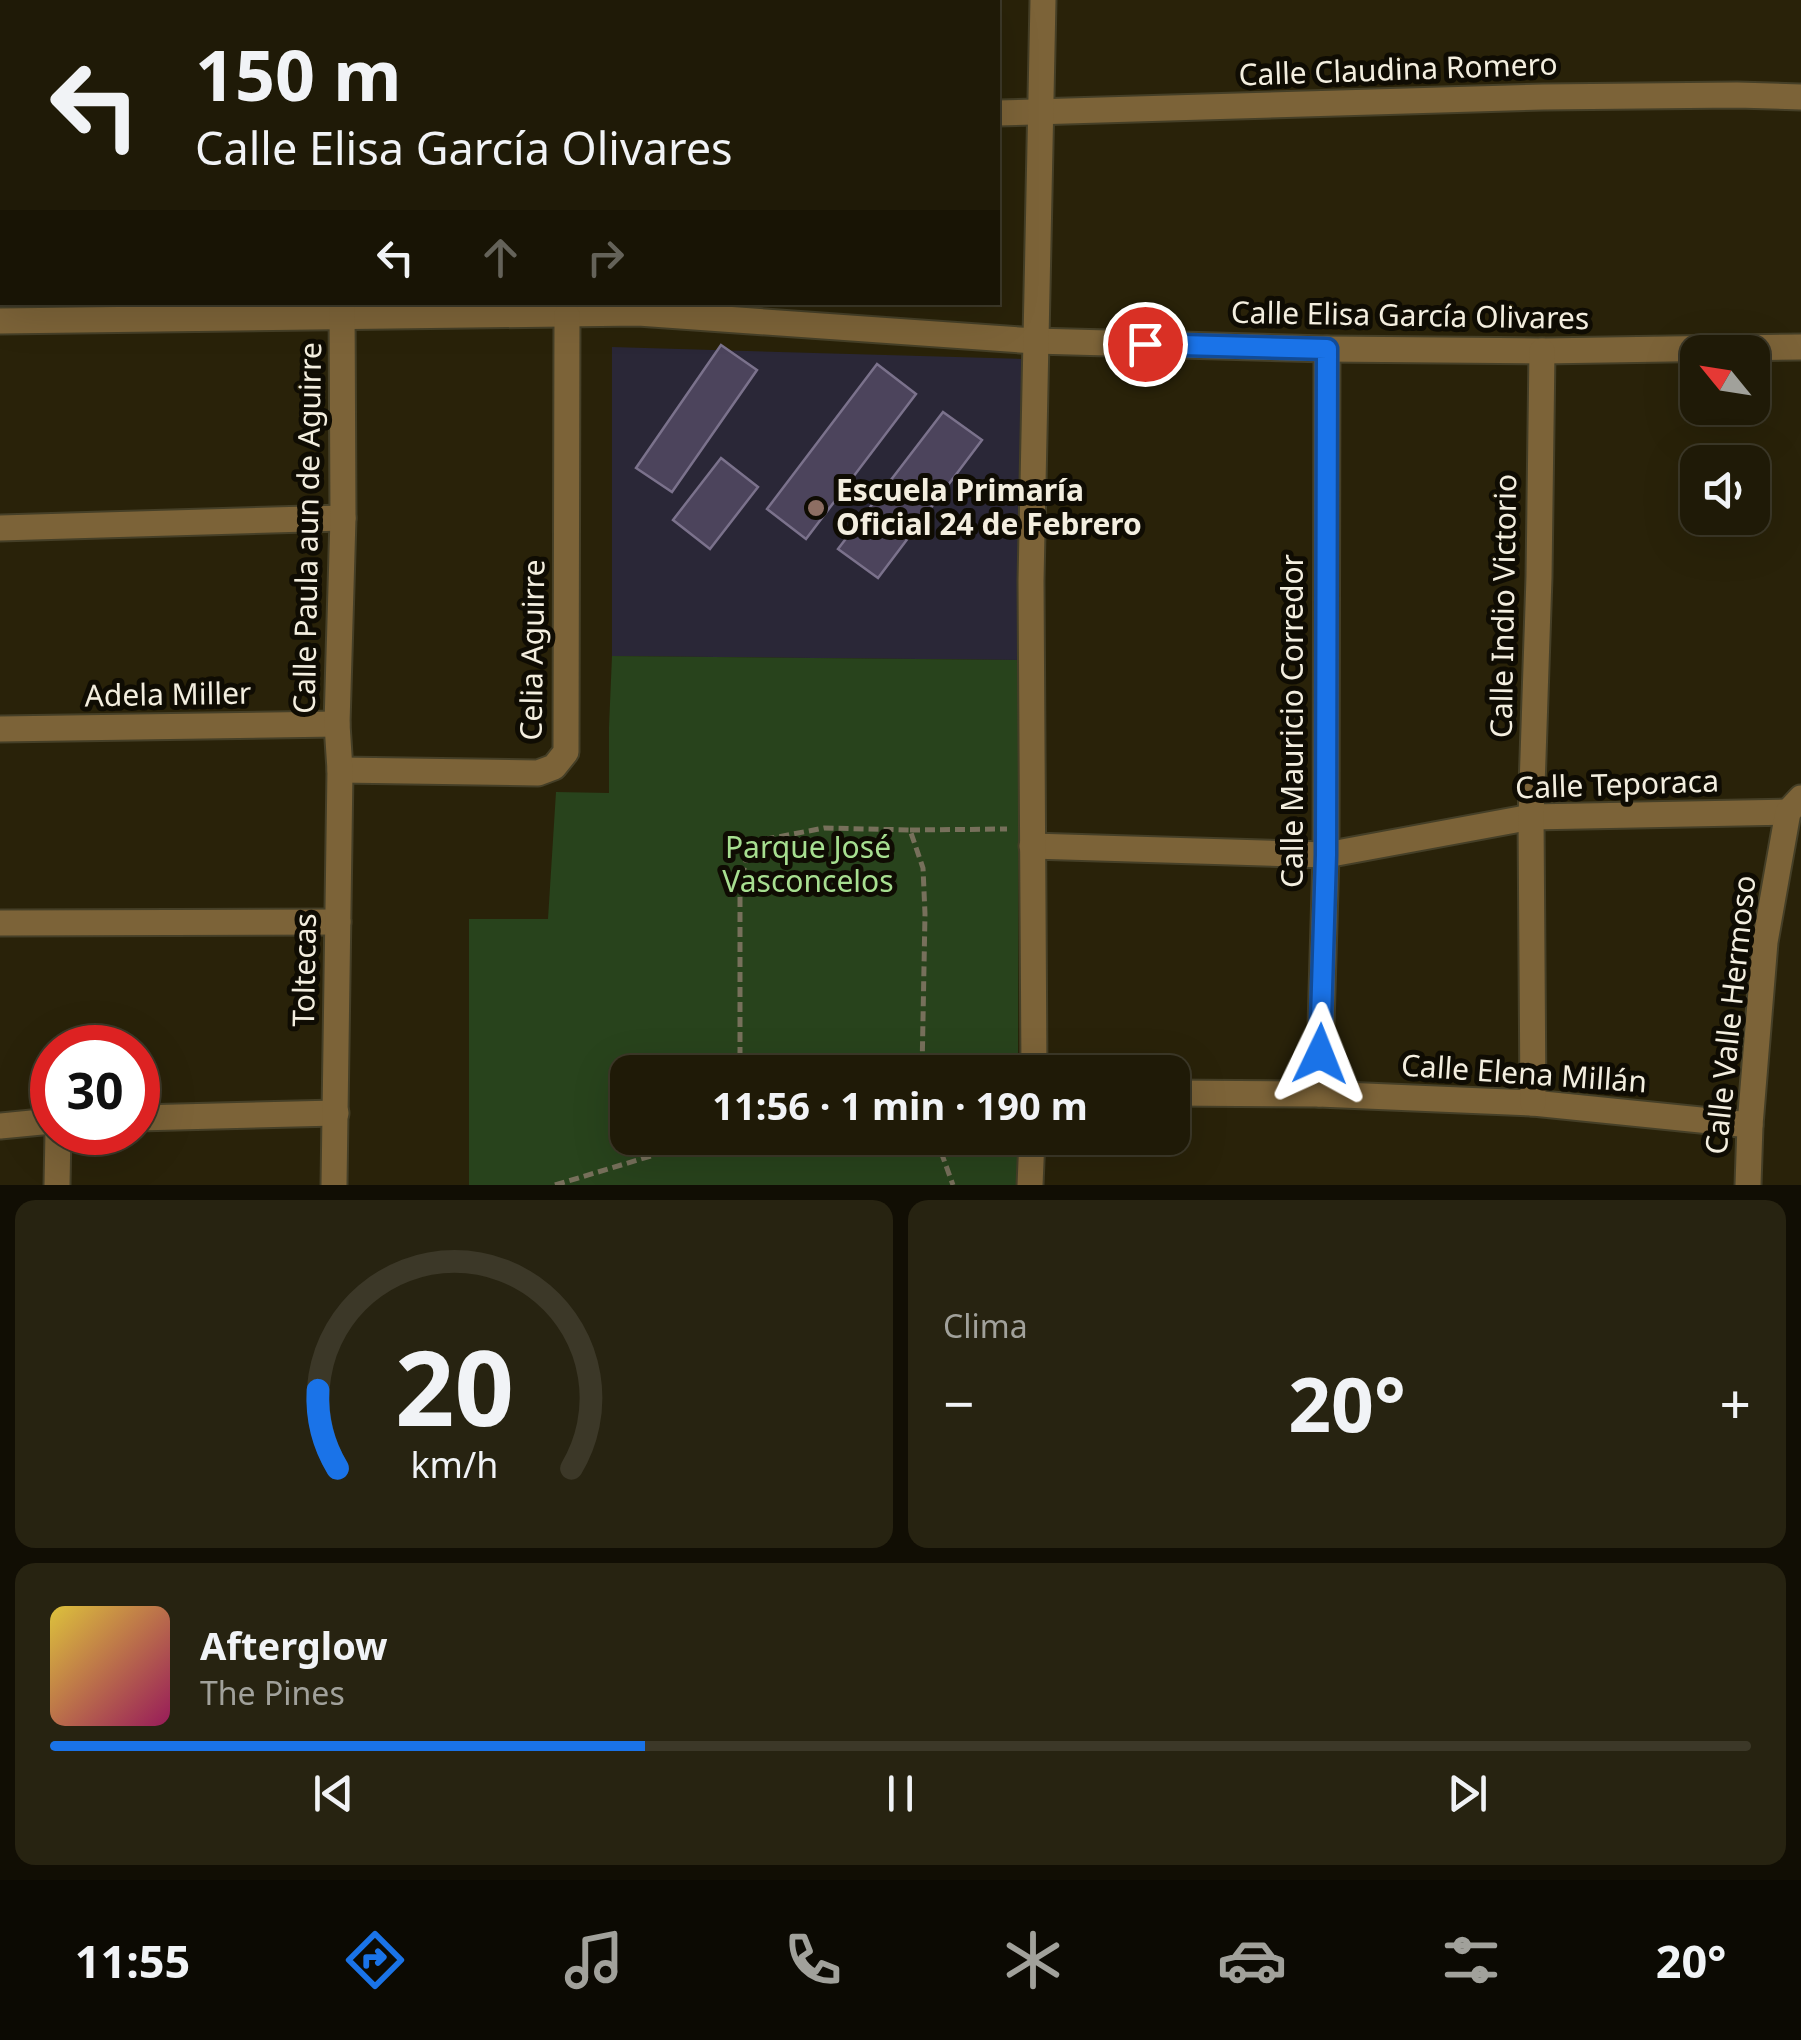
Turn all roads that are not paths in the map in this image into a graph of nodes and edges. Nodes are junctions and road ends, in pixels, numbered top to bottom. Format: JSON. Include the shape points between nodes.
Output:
{"nodes":[{"id":1,"x":1042,"y":0,"type":"edge"},
{"id":2,"x":1801,"y":96,"type":"edge"},
{"id":3,"x":1000,"y":113,"type":"edge"},
{"id":4,"x":1041,"y":113,"type":"junction"},
{"id":5,"x":638,"y":308,"type":"edge"},
{"id":6,"x":343,"y":309,"type":"edge"},
{"id":7,"x":567,"y":315,"type":"junction"},
{"id":8,"x":0,"y":321,"type":"edge"},
{"id":9,"x":1035,"y":341,"type":"junction"},
{"id":10,"x":1801,"y":347,"type":"edge"},
{"id":11,"x":1327,"y":349,"type":"junction"},
{"id":12,"x":1542,"y":351,"type":"junction"},
{"id":13,"x":343,"y":518,"type":"junction"},
{"id":14,"x":0,"y":528,"type":"edge"},
{"id":15,"x":337,"y":724,"type":"junction"},
{"id":16,"x":0,"y":729,"type":"edge"},
{"id":17,"x":339,"y":762,"type":"junction"},
{"id":18,"x":1795,"y":805,"type":"edge"},
{"id":19,"x":1531,"y":817,"type":"junction"},
{"id":20,"x":1032,"y":837,"type":"junction"},
{"id":21,"x":1326,"y":855,"type":"junction"},
{"id":22,"x":338,"y":922,"type":"junction"},
{"id":23,"x":0,"y":923,"type":"edge"},
{"id":24,"x":1034,"y":1055,"type":"edge"},
{"id":25,"x":1190,"y":1092,"type":"edge"},
{"id":26,"x":1319,"y":1094,"type":"junction"},
{"id":27,"x":1533,"y":1103,"type":"junction"},
{"id":28,"x":336,"y":1113,"type":"junction"},
{"id":29,"x":160,"y":1117,"type":"edge"},
{"id":30,"x":30,"y":1123,"type":"edge"},
{"id":31,"x":1750,"y":1125,"type":"junction"},
{"id":32,"x":0,"y":1126,"type":"edge"},
{"id":33,"x":58,"y":1155,"type":"edge"},
{"id":34,"x":1031,"y":1155,"type":"edge"},
{"id":35,"x":57,"y":1185,"type":"edge"},
{"id":36,"x":334,"y":1185,"type":"edge"},
{"id":37,"x":1030,"y":1185,"type":"edge"},
{"id":38,"x":1748,"y":1185,"type":"edge"}],
"edges":[{"from":1,"to":4,"type":"street"},
{"from":2,"to":4,"type":"street","name":"Calle Claudina Romero"},
{"from":3,"to":4,"type":"street","name":"Calle Claudina Romero"},
{"from":4,"to":9,"type":"street"},
{"from":5,"to":7,"type":"street","name":"Calle Elisa García Olivares"},
{"from":5,"to":9,"type":"street","name":"Calle Elisa García Olivares"},
{"from":6,"to":7,"type":"street","name":"Calle Elisa García Olivares"},
{"from":6,"to":8,"type":"street","name":"Calle Elisa García Olivares"},
{"from":6,"to":13,"type":"street","name":"Calle Paula aun de Aguirre"},
{"from":7,"to":17,"type":"street","name":"Celia Aguirre","via":[[566,752],[538,773]]},
{"from":9,"to":11,"type":"street","name":"Calle Elisa García Olivares"},
{"from":9,"to":20,"type":"street"},
{"from":10,"to":12,"type":"street","name":"Calle Elisa García Olivares"},
{"from":11,"to":12,"type":"street","name":"Calle Elisa García Olivares"},
{"from":11,"to":21,"type":"street","name":"Calle Mauricio Corredor"},
{"from":12,"to":19,"type":"street","name":"Calle Indio Victorio"},
{"from":13,"to":14,"type":"street"},
{"from":13,"to":15,"type":"street","name":"Calle Paula aun de Aguirre"},
{"from":15,"to":16,"type":"street","name":"Adela Miller"},
{"from":15,"to":17,"type":"street","name":"Calle Paula aun de Aguirre"},
{"from":17,"to":22,"type":"street","name":"Toltecas"},
{"from":18,"to":19,"type":"street","name":"Calle Teporaca"},
{"from":18,"to":31,"type":"street","name":"Calle Valle Hermoso","via":[[1765,942]]},
{"from":19,"to":21,"type":"street","name":"Calle Teporaca"},
{"from":19,"to":27,"type":"street","name":"Calle Indio Victorio"},
{"from":20,"to":21,"type":"street","name":"Calle Teporaca"},
{"from":20,"to":24,"type":"street"},
{"from":21,"to":26,"type":"street","name":"Calle Mauricio Corredor"},
{"from":22,"to":23,"type":"street"},
{"from":22,"to":28,"type":"street","name":"Toltecas"},
{"from":25,"to":26,"type":"street","name":"Calle Elena Millán"},
{"from":26,"to":27,"type":"street","name":"Calle Elena Millán"},
{"from":27,"to":31,"type":"street","name":"Calle Elena Millán"},
{"from":28,"to":29,"type":"street"},
{"from":28,"to":36,"type":"street","name":"Toltecas"},
{"from":30,"to":32,"type":"street"},
{"from":31,"to":38,"type":"street","name":"Calle Valle Hermoso"},
{"from":33,"to":35,"type":"street"},
{"from":34,"to":37,"type":"street"}]}
